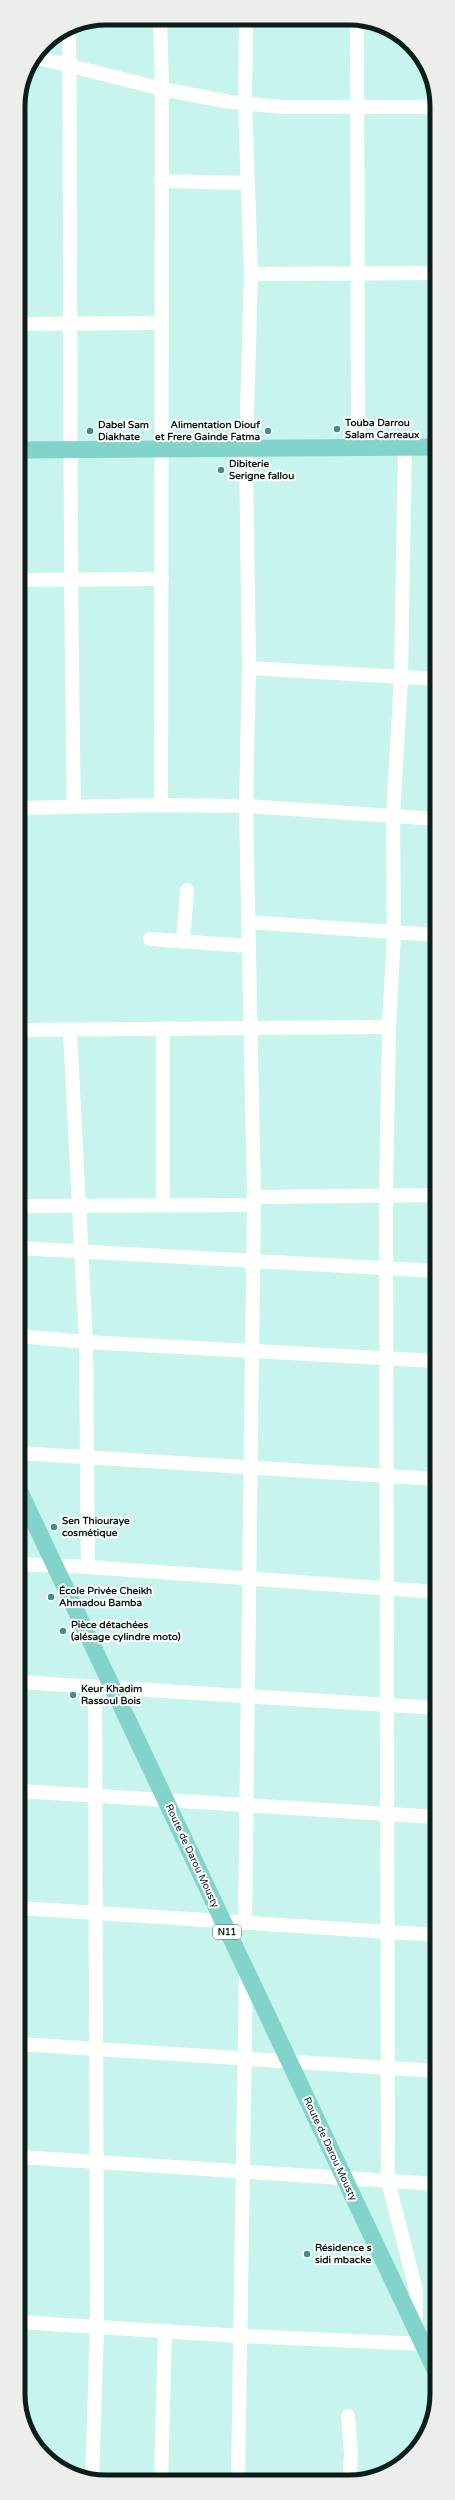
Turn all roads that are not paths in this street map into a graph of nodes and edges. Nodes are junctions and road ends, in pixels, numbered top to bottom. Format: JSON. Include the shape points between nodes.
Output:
{"nodes":[{"id":1,"x":160,"y":25,"type":"edge"},
{"id":2,"x":246,"y":25,"type":"edge"},
{"id":3,"x":357,"y":26,"type":"edge"},
{"id":4,"x":69,"y":34,"type":"edge"},
{"id":5,"x":41,"y":59,"type":"edge"},
{"id":6,"x":69,"y":66,"type":"junction"},
{"id":7,"x":162,"y":89,"type":"junction"},
{"id":8,"x":245,"y":104,"type":"junction"},
{"id":9,"x":356,"y":106,"type":"junction"},
{"id":10,"x":430,"y":107,"type":"edge"},
{"id":11,"x":161,"y":181,"type":"junction"},
{"id":12,"x":248,"y":183,"type":"junction"},
{"id":13,"x":359,"y":273,"type":"junction"},
{"id":14,"x":430,"y":273,"type":"edge"},
{"id":15,"x":251,"y":274,"type":"junction"},
{"id":16,"x":160,"y":323,"type":"junction"},
{"id":17,"x":25,"y":324,"type":"edge"},
{"id":18,"x":71,"y":324,"type":"junction"},
{"id":19,"x":405,"y":447,"type":"junction"},
{"id":20,"x":430,"y":447,"type":"edge"},
{"id":21,"x":162,"y":448,"type":"junction"},
{"id":22,"x":246,"y":448,"type":"junction"},
{"id":23,"x":358,"y":448,"type":"junction"},
{"id":24,"x":25,"y":450,"type":"edge"},
{"id":25,"x":70,"y":450,"type":"junction"},
{"id":26,"x":162,"y":579,"type":"junction"},
{"id":27,"x":25,"y":580,"type":"edge"},
{"id":28,"x":69,"y":580,"type":"junction"},
{"id":29,"x":249,"y":668,"type":"junction"},
{"id":30,"x":401,"y":677,"type":"junction"},
{"id":31,"x":430,"y":679,"type":"edge"},
{"id":32,"x":161,"y":805,"type":"junction"},
{"id":33,"x":246,"y":806,"type":"junction"},
{"id":34,"x":74,"y":807,"type":"junction"},
{"id":35,"x":25,"y":808,"type":"edge"},
{"id":36,"x":393,"y":816,"type":"junction"},
{"id":37,"x":430,"y":819,"type":"edge"},
{"id":38,"x":187,"y":890,"type":"dead end"},
{"id":39,"x":248,"y":922,"type":"junction"},
{"id":40,"x":394,"y":932,"type":"junction"},
{"id":41,"x":430,"y":934,"type":"edge"},
{"id":42,"x":150,"y":938,"type":"dead end"},
{"id":43,"x":183,"y":942,"type":"junction"},
{"id":44,"x":248,"y":946,"type":"junction"},
{"id":45,"x":389,"y":1027,"type":"junction"},
{"id":46,"x":162,"y":1028,"type":"junction"},
{"id":47,"x":249,"y":1028,"type":"junction"},
{"id":48,"x":25,"y":1030,"type":"edge"},
{"id":49,"x":70,"y":1031,"type":"junction"},
{"id":50,"x":386,"y":1195,"type":"junction"},
{"id":51,"x":430,"y":1195,"type":"edge"},
{"id":52,"x":254,"y":1201,"type":"junction"},
{"id":53,"x":163,"y":1204,"type":"junction"},
{"id":54,"x":78,"y":1205,"type":"junction"},
{"id":55,"x":25,"y":1206,"type":"edge"},
{"id":56,"x":25,"y":1249,"type":"edge"},
{"id":57,"x":83,"y":1253,"type":"junction"},
{"id":58,"x":253,"y":1261,"type":"junction"},
{"id":59,"x":386,"y":1268,"type":"junction"},
{"id":60,"x":430,"y":1271,"type":"edge"},
{"id":61,"x":25,"y":1337,"type":"edge"},
{"id":62,"x":86,"y":1342,"type":"junction"},
{"id":63,"x":252,"y":1351,"type":"junction"},
{"id":64,"x":386,"y":1357,"type":"junction"},
{"id":65,"x":430,"y":1360,"type":"edge"},
{"id":66,"x":25,"y":1453,"type":"edge"},
{"id":67,"x":88,"y":1457,"type":"junction"},
{"id":68,"x":250,"y":1467,"type":"junction"},
{"id":69,"x":386,"y":1476,"type":"junction"},
{"id":70,"x":430,"y":1479,"type":"edge"},
{"id":71,"x":25,"y":1505,"type":"edge"},
{"id":72,"x":25,"y":1565,"type":"edge"},
{"id":73,"x":55,"y":1567,"type":"junction"},
{"id":74,"x":88,"y":1567,"type":"junction"},
{"id":75,"x":249,"y":1578,"type":"junction"},
{"id":76,"x":387,"y":1588,"type":"junction"},
{"id":77,"x":430,"y":1591,"type":"edge"},
{"id":78,"x":25,"y":1682,"type":"edge"},
{"id":79,"x":95,"y":1686,"type":"junction"},
{"id":80,"x":112,"y":1688,"type":"junction"},
{"id":81,"x":248,"y":1696,"type":"junction"},
{"id":82,"x":387,"y":1705,"type":"junction"},
{"id":83,"x":430,"y":1708,"type":"edge"},
{"id":84,"x":25,"y":1791,"type":"edge"},
{"id":85,"x":96,"y":1795,"type":"junction"},
{"id":86,"x":167,"y":1800,"type":"junction"},
{"id":87,"x":246,"y":1805,"type":"junction"},
{"id":88,"x":387,"y":1813,"type":"junction"},
{"id":89,"x":430,"y":1816,"type":"edge"},
{"id":90,"x":25,"y":1908,"type":"edge"},
{"id":91,"x":96,"y":1913,"type":"junction"},
{"id":92,"x":222,"y":1921,"type":"junction"},
{"id":93,"x":245,"y":1923,"type":"junction"},
{"id":94,"x":388,"y":1932,"type":"junction"},
{"id":95,"x":430,"y":1935,"type":"edge"},
{"id":96,"x":246,"y":1971,"type":"junction"},
{"id":97,"x":25,"y":2044,"type":"edge"},
{"id":98,"x":96,"y":2049,"type":"junction"},
{"id":99,"x":245,"y":2059,"type":"junction"},
{"id":100,"x":290,"y":2062,"type":"junction"},
{"id":101,"x":388,"y":2068,"type":"junction"},
{"id":102,"x":430,"y":2071,"type":"edge"},
{"id":103,"x":25,"y":2157,"type":"edge"},
{"id":104,"x":96,"y":2162,"type":"junction"},
{"id":105,"x":243,"y":2171,"type":"junction"},
{"id":106,"x":344,"y":2179,"type":"junction"},
{"id":107,"x":388,"y":2181,"type":"junction"},
{"id":108,"x":430,"y":2184,"type":"edge"},
{"id":109,"x":25,"y":2322,"type":"edge"},
{"id":110,"x":97,"y":2327,"type":"junction"},
{"id":111,"x":164,"y":2331,"type":"junction"},
{"id":112,"x":240,"y":2336,"type":"junction"},
{"id":113,"x":419,"y":2337,"type":"junction"},
{"id":114,"x":430,"y":2360,"type":"edge"},
{"id":115,"x":348,"y":2416,"type":"dead end"},
{"id":116,"x":92,"y":2473,"type":"edge"},
{"id":117,"x":161,"y":2475,"type":"edge"},
{"id":118,"x":238,"y":2475,"type":"edge"},
{"id":119,"x":349,"y":2475,"type":"edge"}],
"edges":[{"from":1,"to":7,"type":"street"},
{"from":2,"to":8,"type":"street"},
{"from":3,"to":9,"type":"street"},
{"from":4,"to":6,"type":"street"},
{"from":5,"to":6,"type":"street"},
{"from":6,"to":7,"type":"street"},
{"from":6,"to":18,"type":"street"},
{"from":7,"to":8,"type":"street"},
{"from":7,"to":11,"type":"street"},
{"from":8,"to":9,"type":"street","via":[[282,107]]},
{"from":8,"to":12,"type":"street"},
{"from":9,"to":10,"type":"street"},
{"from":9,"to":13,"type":"street"},
{"from":11,"to":12,"type":"street"},
{"from":11,"to":16,"type":"street"},
{"from":12,"to":15,"type":"street"},
{"from":13,"to":14,"type":"street"},
{"from":13,"to":15,"type":"street"},
{"from":13,"to":23,"type":"street"},
{"from":15,"to":22,"type":"street"},
{"from":16,"to":18,"type":"street"},
{"from":16,"to":21,"type":"street"},
{"from":17,"to":18,"type":"street"},
{"from":18,"to":25,"type":"street"},
{"from":19,"to":20,"type":"main road"},
{"from":19,"to":23,"type":"main road"},
{"from":19,"to":30,"type":"street"},
{"from":21,"to":22,"type":"main road"},
{"from":21,"to":25,"type":"main road"},
{"from":21,"to":26,"type":"street"},
{"from":22,"to":23,"type":"main road"},
{"from":22,"to":29,"type":"street"},
{"from":24,"to":25,"type":"main road"},
{"from":25,"to":28,"type":"street"},
{"from":26,"to":28,"type":"street"},
{"from":26,"to":32,"type":"street"},
{"from":27,"to":28,"type":"street"},
{"from":28,"to":34,"type":"street"},
{"from":29,"to":30,"type":"street"},
{"from":29,"to":33,"type":"street"},
{"from":30,"to":31,"type":"street"},
{"from":30,"to":36,"type":"street"},
{"from":32,"to":33,"type":"street"},
{"from":32,"to":34,"type":"street"},
{"from":33,"to":36,"type":"street"},
{"from":33,"to":39,"type":"street"},
{"from":34,"to":35,"type":"street"},
{"from":36,"to":37,"type":"street"},
{"from":36,"to":40,"type":"street"},
{"from":38,"to":43,"type":"street"},
{"from":39,"to":40,"type":"street"},
{"from":39,"to":44,"type":"street"},
{"from":40,"to":41,"type":"street"},
{"from":40,"to":45,"type":"street"},
{"from":42,"to":43,"type":"street"},
{"from":43,"to":44,"type":"street"},
{"from":44,"to":47,"type":"street"},
{"from":45,"to":47,"type":"street"},
{"from":45,"to":50,"type":"street"},
{"from":46,"to":47,"type":"street"},
{"from":46,"to":49,"type":"street"},
{"from":46,"to":53,"type":"street"},
{"from":47,"to":52,"type":"street"},
{"from":48,"to":49,"type":"street"},
{"from":49,"to":54,"type":"street"},
{"from":50,"to":51,"type":"street"},
{"from":50,"to":52,"type":"street"},
{"from":50,"to":59,"type":"street"},
{"from":52,"to":53,"type":"street"},
{"from":52,"to":58,"type":"street"},
{"from":53,"to":54,"type":"street"},
{"from":54,"to":55,"type":"street"},
{"from":54,"to":57,"type":"street"},
{"from":56,"to":57,"type":"street"},
{"from":57,"to":58,"type":"street"},
{"from":57,"to":62,"type":"street"},
{"from":58,"to":59,"type":"street"},
{"from":58,"to":63,"type":"street"},
{"from":59,"to":60,"type":"street"},
{"from":59,"to":64,"type":"street"},
{"from":61,"to":62,"type":"street"},
{"from":62,"to":63,"type":"street"},
{"from":62,"to":67,"type":"street"},
{"from":63,"to":64,"type":"street"},
{"from":63,"to":68,"type":"street"},
{"from":64,"to":65,"type":"street"},
{"from":64,"to":69,"type":"street"},
{"from":66,"to":67,"type":"street"},
{"from":67,"to":68,"type":"street"},
{"from":67,"to":74,"type":"street"},
{"from":68,"to":69,"type":"street"},
{"from":68,"to":75,"type":"street"},
{"from":69,"to":70,"type":"street"},
{"from":69,"to":76,"type":"street"},
{"from":71,"to":73,"type":"main road","name":"Route de Darou Mousty","number":"N11"},
{"from":72,"to":73,"type":"street"},
{"from":73,"to":74,"type":"street"},
{"from":73,"to":80,"type":"main road","name":"Route de Darou Mousty","number":"N11"},
{"from":74,"to":75,"type":"street"},
{"from":75,"to":76,"type":"street"},
{"from":75,"to":81,"type":"street"},
{"from":76,"to":77,"type":"street"},
{"from":76,"to":82,"type":"street"},
{"from":78,"to":79,"type":"street"},
{"from":79,"to":80,"type":"street"},
{"from":79,"to":85,"type":"street"},
{"from":80,"to":81,"type":"street"},
{"from":80,"to":86,"type":"main road","name":"Route de Darou Mousty","number":"N11"},
{"from":81,"to":82,"type":"street"},
{"from":81,"to":87,"type":"street"},
{"from":82,"to":83,"type":"street"},
{"from":82,"to":88,"type":"street"},
{"from":84,"to":85,"type":"street"},
{"from":85,"to":86,"type":"street"},
{"from":85,"to":91,"type":"street"},
{"from":86,"to":87,"type":"street"},
{"from":86,"to":92,"type":"main road","name":"Route de Darou Mousty","number":"N11"},
{"from":87,"to":88,"type":"street"},
{"from":87,"to":93,"type":"street"},
{"from":88,"to":89,"type":"street"},
{"from":88,"to":94,"type":"street"},
{"from":90,"to":91,"type":"street"},
{"from":91,"to":92,"type":"street"},
{"from":91,"to":98,"type":"street"},
{"from":92,"to":93,"type":"street"},
{"from":92,"to":96,"type":"main road","name":"Route de Darou Mousty","number":"N11"},
{"from":93,"to":94,"type":"street"},
{"from":94,"to":95,"type":"street"},
{"from":94,"to":101,"type":"street"},
{"from":96,"to":99,"type":"street"},
{"from":96,"to":100,"type":"main road","name":"Route de Darou Mousty","number":"N11"},
{"from":97,"to":98,"type":"street"},
{"from":98,"to":99,"type":"street"},
{"from":98,"to":104,"type":"street"},
{"from":99,"to":100,"type":"street"},
{"from":99,"to":105,"type":"street"},
{"from":100,"to":101,"type":"street"},
{"from":100,"to":106,"type":"main road","name":"Route de Darou Mousty","number":"N11"},
{"from":101,"to":102,"type":"street"},
{"from":101,"to":107,"type":"street"},
{"from":103,"to":104,"type":"street"},
{"from":104,"to":105,"type":"street"},
{"from":104,"to":110,"type":"street"},
{"from":105,"to":106,"type":"street"},
{"from":105,"to":112,"type":"street"},
{"from":106,"to":107,"type":"street"},
{"from":106,"to":113,"type":"main road","name":"Route de Darou Mousty","number":"N11"},
{"from":107,"to":108,"type":"street"},
{"from":107,"to":113,"type":"street","via":[[416,2290]]},
{"from":109,"to":110,"type":"street"},
{"from":110,"to":111,"type":"street"},
{"from":110,"to":116,"type":"street"},
{"from":111,"to":112,"type":"street"},
{"from":111,"to":117,"type":"street"},
{"from":112,"to":113,"type":"street"},
{"from":112,"to":118,"type":"street"},
{"from":113,"to":114,"type":"main road","name":"Route de Darou Mousty","number":"N11"},
{"from":115,"to":119,"type":"street","via":[[351,2455]]}]}
